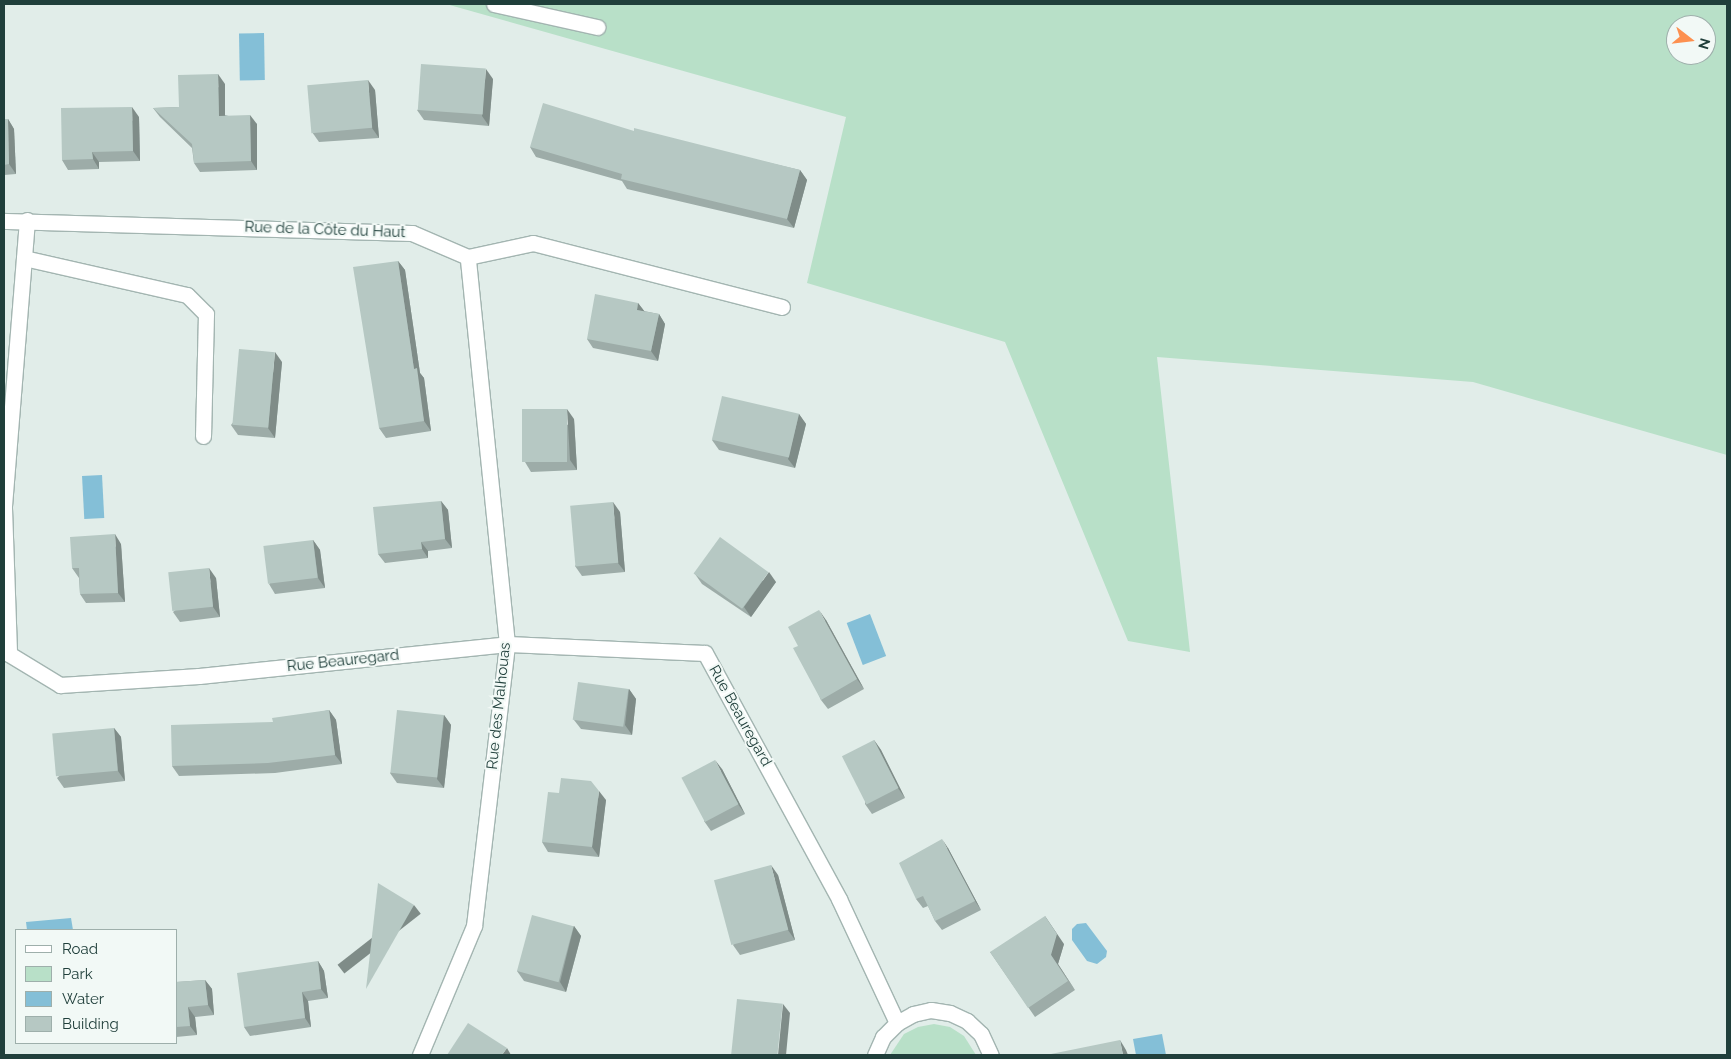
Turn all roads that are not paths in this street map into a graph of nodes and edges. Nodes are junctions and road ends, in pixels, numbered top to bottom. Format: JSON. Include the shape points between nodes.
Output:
{"nodes":[{"id":1,"x":494,"y":4,"type":"edge"},
{"id":2,"x":597,"y":27,"type":"dead end"},
{"id":3,"x":27,"y":220,"type":"junction"},
{"id":4,"x":4,"y":221,"type":"edge"},
{"id":5,"x":24,"y":258,"type":"junction"},
{"id":6,"x":468,"y":258,"type":"junction"},
{"id":7,"x":782,"y":307,"type":"dead end"},
{"id":8,"x":203,"y":436,"type":"dead end"},
{"id":9,"x":507,"y":644,"type":"junction"},
{"id":10,"x":897,"y":1023,"type":"junction"},
{"id":11,"x":420,"y":1055,"type":"edge"},
{"id":12,"x":875,"y":1055,"type":"edge"},
{"id":13,"x":991,"y":1055,"type":"edge"}],
"edges":[{"from":1,"to":2,"type":"street"},
{"from":3,"to":4,"type":"street","name":"Rue de la Côte du Haut"},
{"from":3,"to":5,"type":"street","name":"Rue Beauregard"},
{"from":3,"to":6,"type":"street","name":"Rue de la Côte du Haut","via":[[412,233]]},
{"from":5,"to":8,"type":"street","via":[[187,295],[206,314]]},
{"from":5,"to":9,"type":"street","name":"Rue Beauregard","via":[[4,508],[9,654],[60,685],[199,676]]},
{"from":6,"to":7,"type":"street","via":[[533,243]]},
{"from":6,"to":9,"type":"street","name":"Rue des Malhouas"},
{"from":9,"to":10,"type":"street","name":"Rue Beauregard","via":[[705,653],[839,898]]},
{"from":9,"to":11,"type":"street","name":"Rue des Malhouas","via":[[474,926]]},
{"from":10,"to":12,"type":"street","via":[[883,1037]]},
{"from":10,"to":13,"type":"street","via":[[913,1014],[932,1010],[950,1013],[967,1021],[981,1034]]}]}
